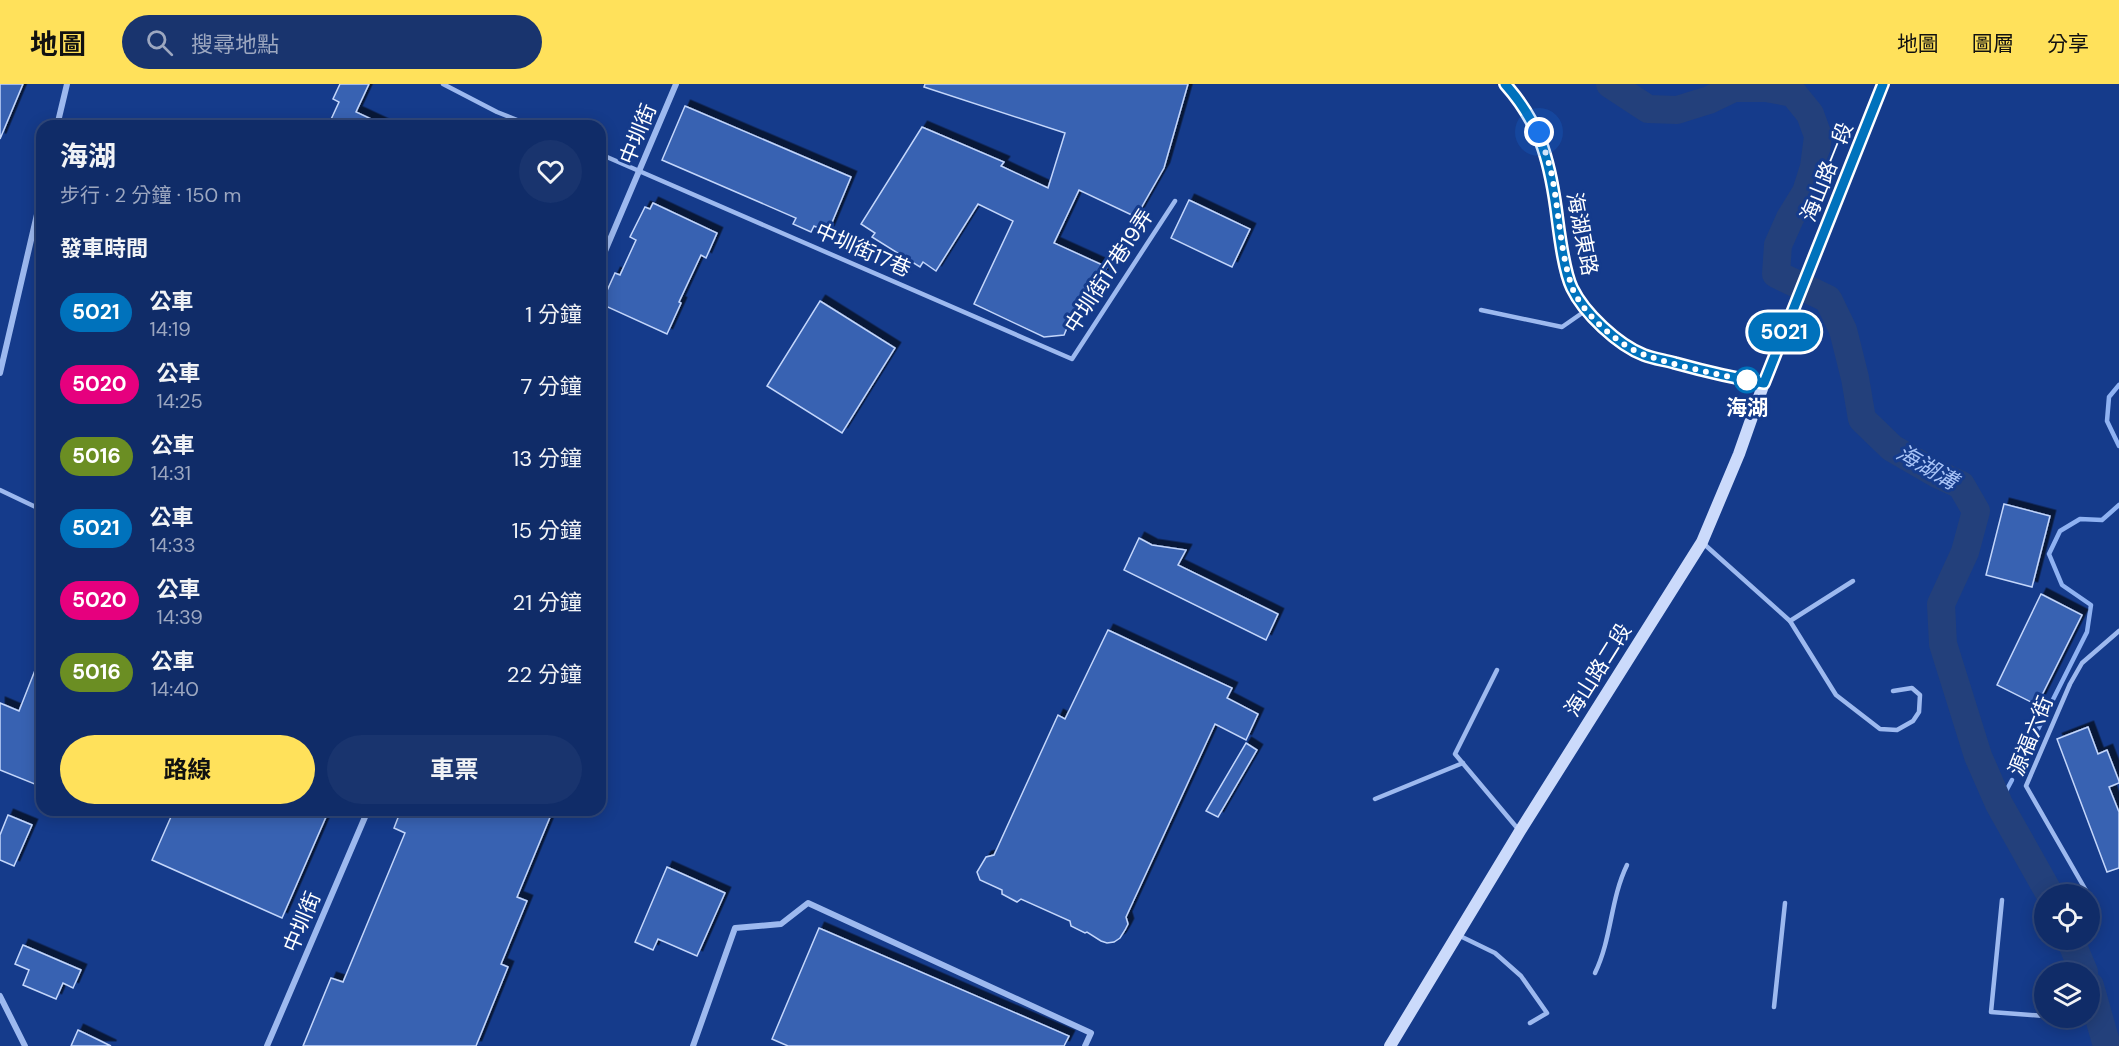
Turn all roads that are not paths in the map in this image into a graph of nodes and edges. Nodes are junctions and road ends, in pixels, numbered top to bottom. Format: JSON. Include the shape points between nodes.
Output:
{"nodes":[{"id":1,"x":67,"y":84,"type":"edge"},
{"id":2,"x":443,"y":84,"type":"edge"},
{"id":3,"x":676,"y":84,"type":"edge"},
{"id":4,"x":1505,"y":84,"type":"edge"},
{"id":5,"x":1883,"y":84,"type":"edge"},
{"id":6,"x":58,"y":120,"type":"edge"},
{"id":7,"x":517,"y":120,"type":"edge"},
{"id":8,"x":606,"y":156,"type":"edge"},
{"id":9,"x":641,"y":171,"type":"junction"},
{"id":10,"x":1175,"y":201,"type":"dead end"},
{"id":11,"x":36,"y":219,"type":"edge"},
{"id":12,"x":606,"y":250,"type":"edge"},
{"id":13,"x":1798,"y":296,"type":"joint"},
{"id":14,"x":1481,"y":310,"type":"dead end"},
{"id":15,"x":1585,"y":311,"type":"junction"},
{"id":16,"x":1071,"y":359,"type":"joint"},
{"id":17,"x":0,"y":373,"type":"edge"},
{"id":18,"x":1764,"y":383,"type":"junction"},
{"id":19,"x":0,"y":490,"type":"edge"},
{"id":20,"x":36,"y":507,"type":"edge"},
{"id":21,"x":1702,"y":542,"type":"junction"},
{"id":22,"x":1853,"y":581,"type":"dead end"},
{"id":23,"x":1790,"y":621,"type":"junction"},
{"id":24,"x":2119,"y":631,"type":"edge"},
{"id":25,"x":1497,"y":670,"type":"dead end"},
{"id":26,"x":1893,"y":691,"type":"dead end"},
{"id":27,"x":1463,"y":763,"type":"junction"},
{"id":28,"x":1375,"y":799,"type":"dead end"},
{"id":29,"x":365,"y":816,"type":"edge"},
{"id":30,"x":1520,"y":831,"type":"junction"},
{"id":31,"x":1627,"y":866,"type":"dead end"},
{"id":32,"x":2083,"y":884,"type":"edge"},
{"id":33,"x":2002,"y":900,"type":"dead end"},
{"id":34,"x":1785,"y":903,"type":"dead end"},
{"id":35,"x":1458,"y":934,"type":"junction"},
{"id":36,"x":1595,"y":973,"type":"dead end"},
{"id":37,"x":0,"y":996,"type":"edge"},
{"id":38,"x":1774,"y":1007,"type":"dead end"},
{"id":39,"x":2034,"y":1015,"type":"edge"},
{"id":40,"x":1530,"y":1023,"type":"dead end"},
{"id":41,"x":24,"y":1046,"type":"edge"},
{"id":42,"x":267,"y":1046,"type":"edge"},
{"id":43,"x":693,"y":1046,"type":"edge"},
{"id":44,"x":1085,"y":1046,"type":"edge"},
{"id":45,"x":1390,"y":1046,"type":"edge"}],
"edges":[{"from":1,"to":6,"type":"street"},
{"from":2,"to":7,"type":"lane"},
{"from":3,"to":9,"type":"street","name":"中圳街"},
{"from":4,"to":15,"type":"main road","name":"海湖東路","via":[[1539,132],[1551,174],[1571,287]]},
{"from":5,"to":13,"type":"main road","name":"海山路一段"},
{"from":8,"to":9,"type":"lane","name":"中圳街17巷"},
{"from":9,"to":12,"type":"street","name":"中圳街"},
{"from":9,"to":16,"type":"lane","name":"中圳街17巷"},
{"from":10,"to":16,"type":"lane","name":"中圳街17巷19弄"},
{"from":11,"to":17,"type":"street"},
{"from":13,"to":18,"type":"main road","name":"海山路二段"},
{"from":14,"to":15,"type":"lane","via":[[1562,327]]},
{"from":15,"to":18,"type":"main road","name":"海湖東路","via":[[1611,335],[1642,355]]},
{"from":18,"to":21,"type":"main road","name":"海山路二段"},
{"from":19,"to":20,"type":"lane"},
{"from":21,"to":23,"type":"lane"},
{"from":21,"to":30,"type":"main road","name":"海山路二段"},
{"from":22,"to":23,"type":"lane"},
{"from":23,"to":26,"type":"lane","via":[[1836,695],[1880,729],[1897,730],[1913,721],[1919,712],[1920,695],[1912,688]]},
{"from":24,"to":32,"type":"lane","name":"源福六街","via":[[2082,663],[2026,786]]},
{"from":25,"to":27,"type":"lane","via":[[1455,754]]},
{"from":27,"to":28,"type":"lane"},
{"from":27,"to":30,"type":"lane"},
{"from":29,"to":42,"type":"street","name":"中圳街"},
{"from":30,"to":35,"type":"main road","name":"海山路二段"},
{"from":31,"to":36,"type":"lane","via":[[1618,883],[1604,954]]},
{"from":33,"to":39,"type":"lane","via":[[1991,1012]]},
{"from":34,"to":38,"type":"lane"},
{"from":35,"to":40,"type":"lane","via":[[1495,953],[1521,976],[1547,1013]]},
{"from":35,"to":45,"type":"main road","name":"海山路二段"},
{"from":37,"to":41,"type":"street"},
{"from":43,"to":44,"type":"street","via":[[735,928],[781,924],[808,903],[1091,1033]]}]}
